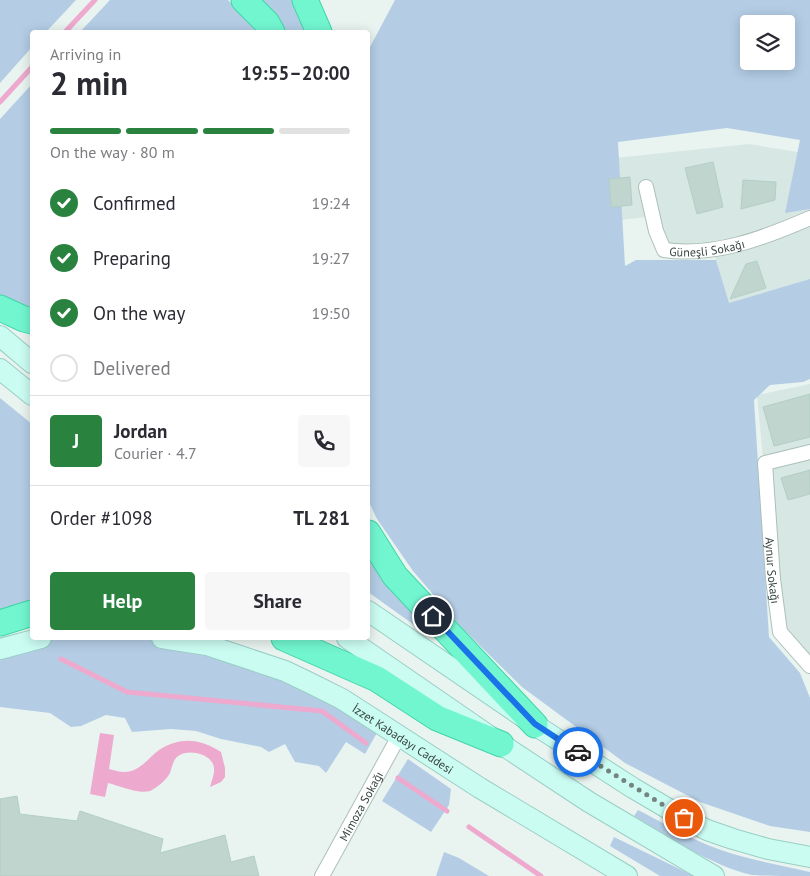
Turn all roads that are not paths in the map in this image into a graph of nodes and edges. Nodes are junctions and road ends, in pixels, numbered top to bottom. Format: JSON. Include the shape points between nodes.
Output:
{"nodes":[{"id":1,"x":244,"y":0,"type":"edge"},
{"id":2,"x":305,"y":0,"type":"edge"},
{"id":3,"x":271,"y":30,"type":"edge"},
{"id":4,"x":318,"y":30,"type":"edge"},
{"id":5,"x":646,"y":187,"type":"dead end"},
{"id":6,"x":810,"y":218,"type":"edge"},
{"id":7,"x":0,"y":308,"type":"edge"},
{"id":8,"x":30,"y":320,"type":"edge"},
{"id":9,"x":0,"y":336,"type":"edge"},
{"id":10,"x":30,"y":361,"type":"edge"},
{"id":11,"x":0,"y":369,"type":"edge"},
{"id":12,"x":30,"y":393,"type":"edge"},
{"id":13,"x":810,"y":452,"type":"edge"},
{"id":14,"x":370,"y":536,"type":"edge"},
{"id":15,"x":370,"y":613,"type":"edge"},
{"id":16,"x":30,"y":614,"type":"edge"},
{"id":17,"x":0,"y":623,"type":"edge"},
{"id":18,"x":34,"y":640,"type":"edge"},
{"id":19,"x":175,"y":640,"type":"edge"},
{"id":20,"x":289,"y":640,"type":"edge"},
{"id":21,"x":350,"y":640,"type":"edge"},
{"id":22,"x":0,"y":649,"type":"edge"},
{"id":23,"x":810,"y":666,"type":"edge"},
{"id":24,"x":535,"y":724,"type":"junction"},
{"id":25,"x":399,"y":736,"type":"junction"},
{"id":26,"x":501,"y":744,"type":"junction"},
{"id":27,"x":810,"y":857,"type":"edge"},
{"id":28,"x":322,"y":876,"type":"edge"},
{"id":29,"x":627,"y":876,"type":"edge"},
{"id":30,"x":714,"y":876,"type":"edge"}],
"edges":[{"from":1,"to":3,"type":"highway"},
{"from":2,"to":4,"type":"highway"},
{"from":5,"to":6,"type":"street","name":"Güneşli Sokağı","via":[[664,250],[682,252],[732,247]]},
{"from":7,"to":8,"type":"highway"},
{"from":9,"to":10,"type":"main road"},
{"from":11,"to":12,"type":"main road"},
{"from":13,"to":23,"type":"street","name":"Aynur Sokağı","via":[[765,463],[780,632]]},
{"from":14,"to":24,"type":"highway","via":[[395,576]]},
{"from":15,"to":24,"type":"main road"},
{"from":16,"to":17,"type":"highway"},
{"from":18,"to":22,"type":"main road"},
{"from":19,"to":25,"type":"main road","name":"İzzet Kabadayı Caddesi","via":[[207,645],[285,671],[342,699]]},
{"from":20,"to":26,"type":"highway","via":[[377,679],[437,718]]},
{"from":21,"to":26,"type":"main road"},
{"from":24,"to":27,"type":"main road","via":[[634,788],[707,830],[768,849]]},
{"from":25,"to":28,"type":"street","name":"Mimoza Sokağı"},
{"from":25,"to":29,"type":"main road","name":"İzzet Kabadayı Caddesi"},
{"from":26,"to":30,"type":"main road","via":[[589,802]]}]}
